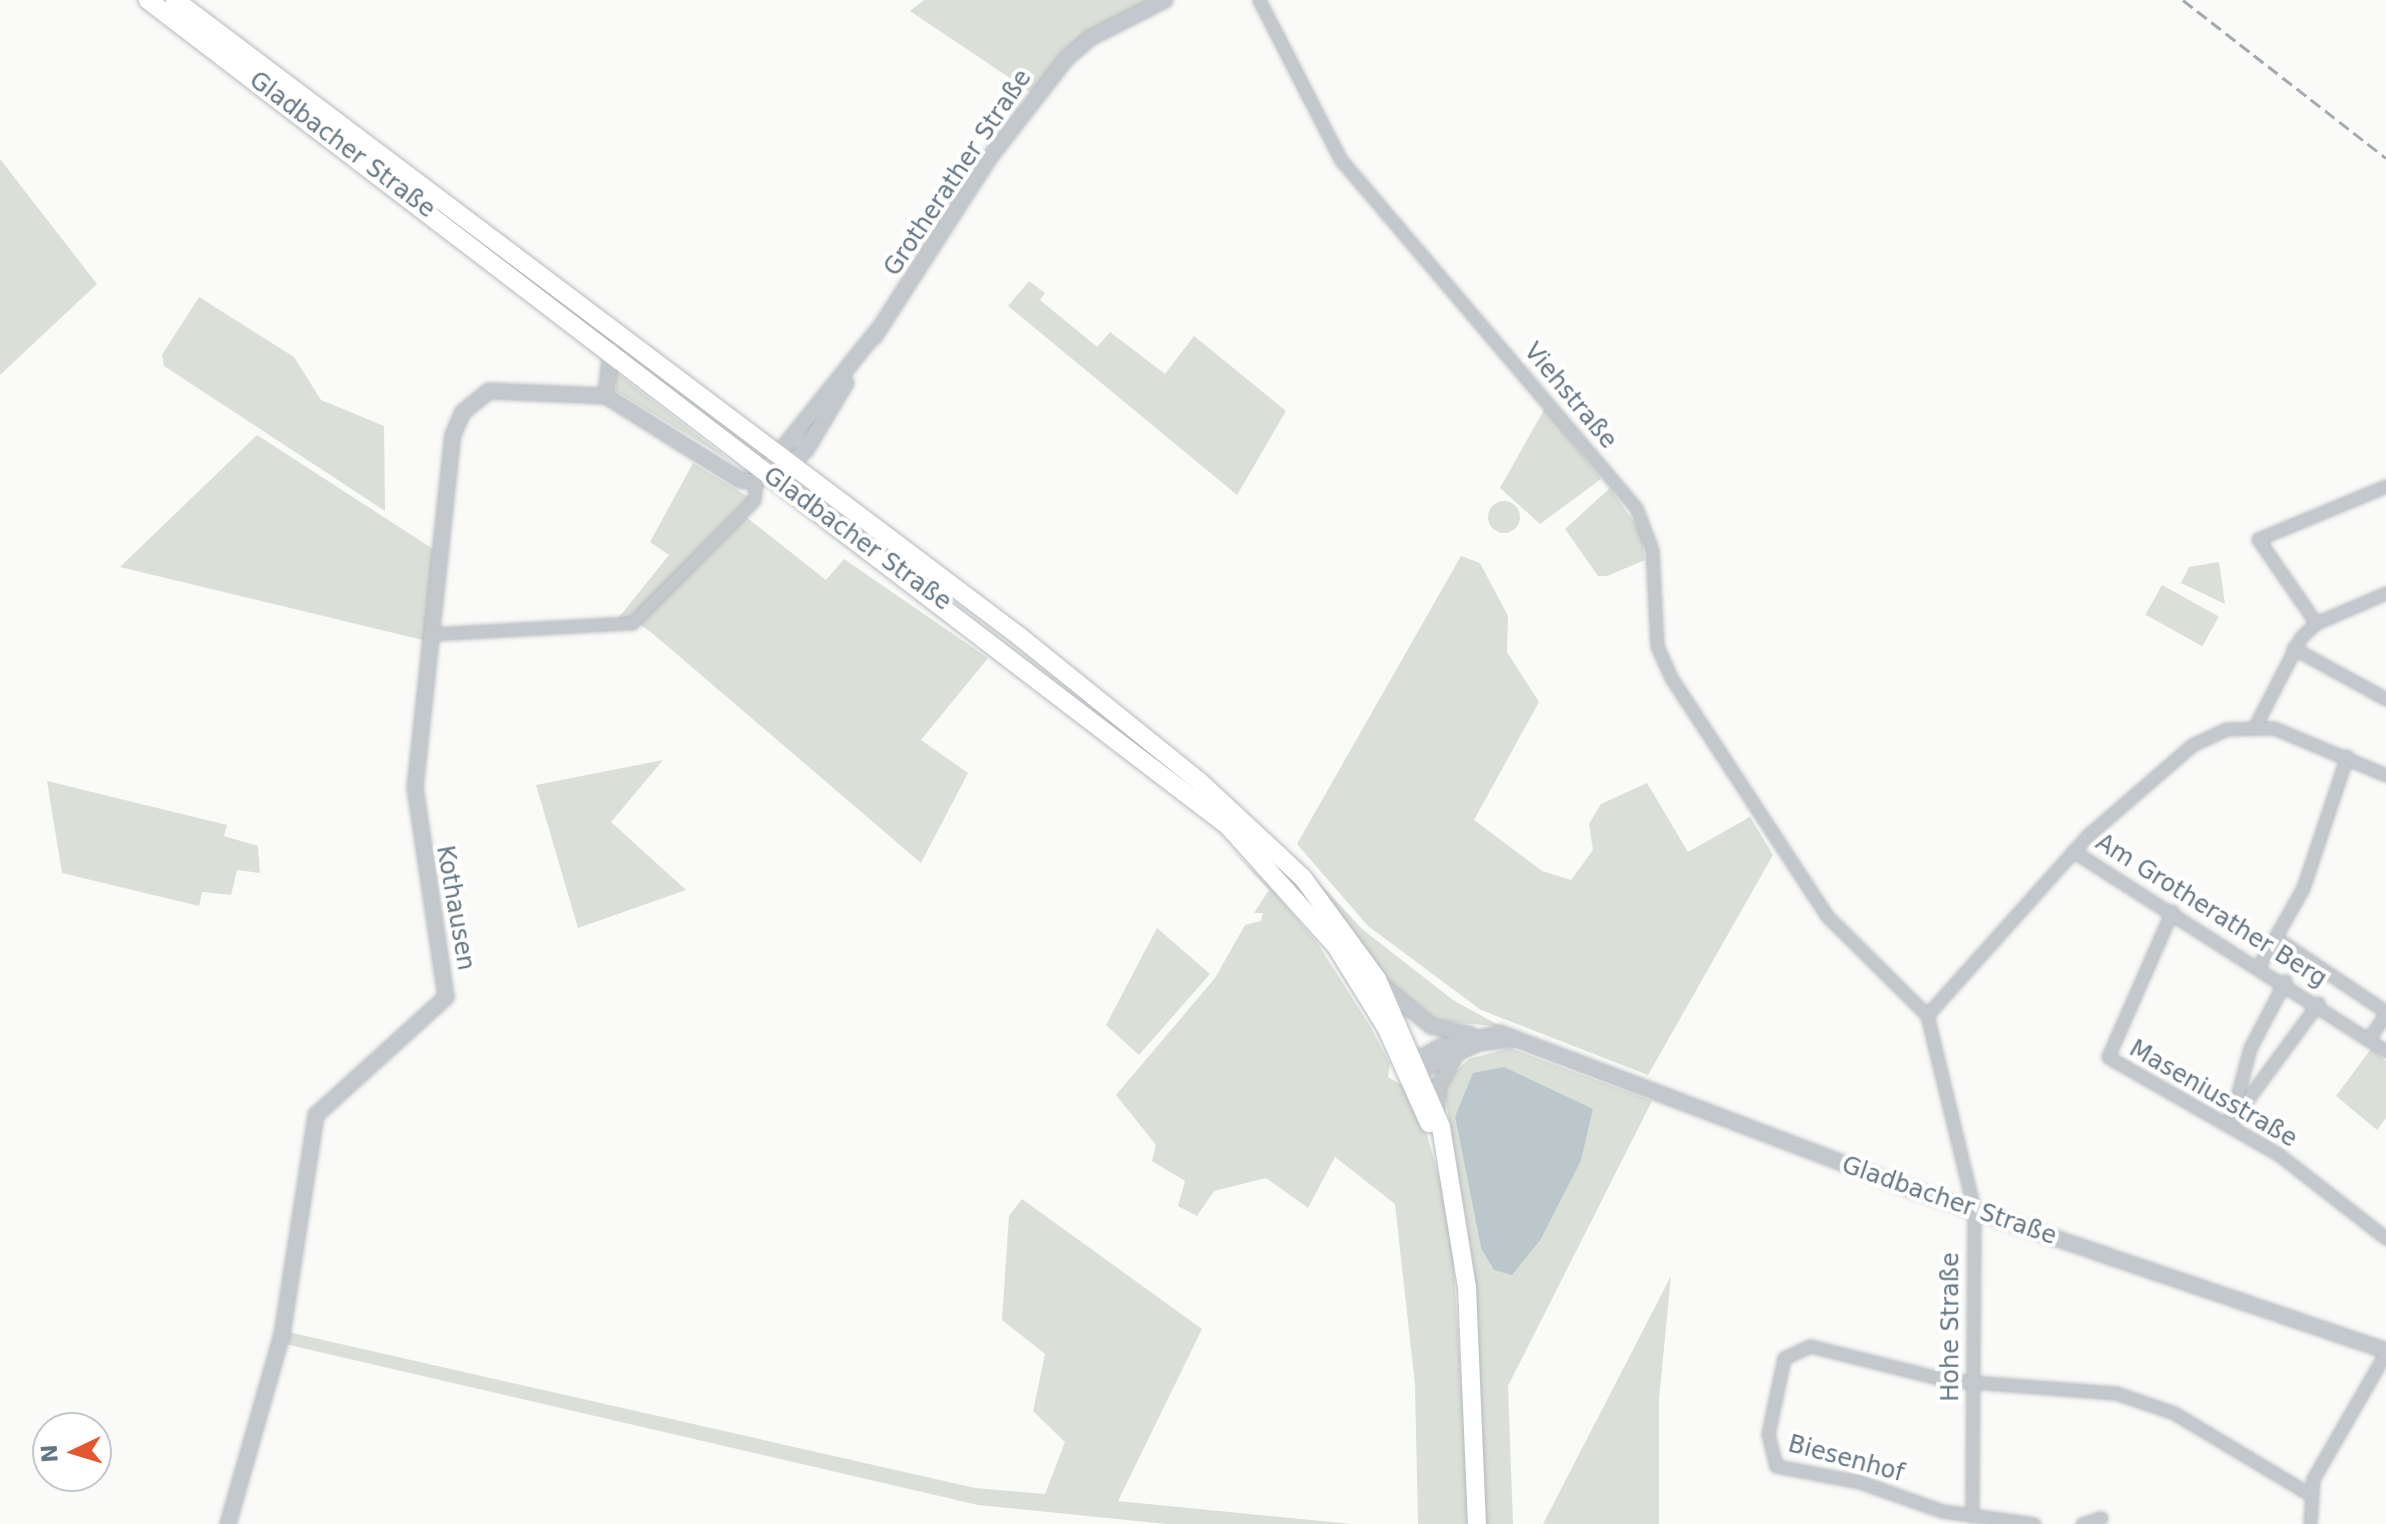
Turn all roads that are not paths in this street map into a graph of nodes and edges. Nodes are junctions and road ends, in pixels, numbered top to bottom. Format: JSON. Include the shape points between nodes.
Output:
{"nodes":[{"id":1,"x":148,"y":0,"type":"edge"},
{"id":2,"x":175,"y":0,"type":"edge"},
{"id":3,"x":1165,"y":0,"type":"edge"},
{"id":4,"x":1259,"y":0,"type":"edge"},
{"id":5,"x":611,"y":349,"type":"junction"},
{"id":6,"x":606,"y":396,"type":"junction"},
{"id":7,"x":788,"y":460,"type":"junction"},
{"id":8,"x":761,"y":478,"type":"junction"},
{"id":9,"x":2386,"y":486,"type":"edge"},
{"id":10,"x":2386,"y":593,"type":"edge"},
{"id":11,"x":2316,"y":623,"type":"junction"},
{"id":12,"x":433,"y":634,"type":"junction"},
{"id":13,"x":2293,"y":648,"type":"junction"},
{"id":14,"x":2386,"y":699,"type":"edge"},
{"id":15,"x":2255,"y":726,"type":"junction"},
{"id":16,"x":2347,"y":756,"type":"junction"},
{"id":17,"x":2386,"y":775,"type":"edge"},
{"id":18,"x":2073,"y":851,"type":"junction"},
{"id":19,"x":2172,"y":911,"type":"junction"},
{"id":20,"x":2276,"y":938,"type":"junction"},
{"id":21,"x":2260,"y":964,"type":"junction"},
{"id":22,"x":1377,"y":979,"type":"junction"},
{"id":23,"x":2285,"y":981,"type":"junction"},
{"id":24,"x":2318,"y":1003,"type":"junction"},
{"id":25,"x":2386,"y":1013,"type":"edge"},
{"id":26,"x":1927,"y":1015,"type":"junction"},
{"id":27,"x":1478,"y":1034,"type":"junction"},
{"id":28,"x":2369,"y":1038,"type":"junction"},
{"id":29,"x":1516,"y":1039,"type":"junction"},
{"id":30,"x":2386,"y":1051,"type":"edge"},
{"id":31,"x":1455,"y":1056,"type":"junction"},
{"id":32,"x":1414,"y":1065,"type":"junction"},
{"id":33,"x":1437,"y":1115,"type":"junction"},
{"id":34,"x":2230,"y":1123,"type":"junction"},
{"id":35,"x":1456,"y":1206,"type":"junction"},
{"id":36,"x":1974,"y":1210,"type":"junction"},
{"id":37,"x":2386,"y":1238,"type":"edge"},
{"id":38,"x":2386,"y":1351,"type":"edge"},
{"id":39,"x":1973,"y":1381,"type":"junction"},
{"id":40,"x":2311,"y":1495,"type":"junction"},
{"id":41,"x":1972,"y":1516,"type":"junction"},
{"id":42,"x":2101,"y":1518,"type":"dead end"},
{"id":43,"x":228,"y":1524,"type":"edge"},
{"id":44,"x":1477,"y":1524,"type":"edge"},
{"id":45,"x":2034,"y":1524,"type":"edge"},
{"id":46,"x":2082,"y":1524,"type":"edge"},
{"id":47,"x":2310,"y":1524,"type":"edge"}],
"edges":[{"from":1,"to":5,"type":"main road","name":"Gladbacher Straße"},
{"from":2,"to":7,"type":"main road","name":"Gladbacher Straße"},
{"from":3,"to":7,"type":"street","name":"Grotherather Straße","via":[[1090,38],[1066,59],[998,146]]},
{"from":4,"to":26,"type":"street","name":"Viehstraße","via":[[1341,160],[1636,508],[1652,550],[1657,646],[1779,852],[1846,942]]},
{"from":5,"to":6,"type":"street"},
{"from":5,"to":8,"type":"main road","name":"Gladbacher Straße"},
{"from":6,"to":8,"type":"street","name":"Kothausen"},
{"from":6,"to":12,"type":"street","name":"Kothausen","via":[[489,391],[463,412],[453,435]]},
{"from":7,"to":8,"type":"street","name":"Grotherather Straße"},
{"from":7,"to":22,"type":"main road","name":"Gladbacher Straße","via":[[1261,835]]},
{"from":8,"to":12,"type":"street","via":[[754,500],[632,623]]},
{"from":8,"to":32,"type":"main road","name":"Gladbacher Straße","via":[[1228,826],[1336,946]]},
{"from":9,"to":11,"type":"street","via":[[2258,539]]},
{"from":10,"to":11,"type":"street"},
{"from":11,"to":13,"type":"street"},
{"from":12,"to":43,"type":"street","name":"Kothausen","via":[[415,788],[446,997],[322,1105],[303,1180],[282,1335]]},
{"from":13,"to":14,"type":"street"},
{"from":13,"to":15,"type":"street"},
{"from":15,"to":16,"type":"street","via":[[2289,731]]},
{"from":15,"to":18,"type":"street","via":[[2192,745]]},
{"from":16,"to":17,"type":"street"},
{"from":16,"to":20,"type":"street","via":[[2303,888]]},
{"from":18,"to":19,"type":"street","name":"Am Grotherather Berg"},
{"from":18,"to":26,"type":"street","name":"Am Grotherather Berg"},
{"from":19,"to":21,"type":"street","name":"Am Grotherather Berg"},
{"from":19,"to":34,"type":"street","name":"Maseniusstraße","via":[[2108,1057]]},
{"from":20,"to":21,"type":"street"},
{"from":20,"to":25,"type":"street","name":"Am Grotherather Berg"},
{"from":21,"to":23,"type":"street","name":"Am Grotherather Berg"},
{"from":22,"to":27,"type":"street","name":"Gladbacher Straße","via":[[1431,1026]]},
{"from":22,"to":32,"type":"main road","name":"Gladbacher Straße"},
{"from":23,"to":24,"type":"street","name":"Am Grotherather Berg"},
{"from":23,"to":34,"type":"street","via":[[2250,1048]]},
{"from":24,"to":28,"type":"street","name":"Am Grotherather Berg"},
{"from":24,"to":34,"type":"street"},
{"from":25,"to":28,"type":"street"},
{"from":26,"to":36,"type":"street","name":"Hohe Straße"},
{"from":27,"to":29,"type":"street","name":"Gladbacher Straße"},
{"from":27,"to":32,"type":"street"},
{"from":28,"to":30,"type":"street","name":"Am Grotherather Berg"},
{"from":29,"to":31,"type":"street","name":"Gladbacher Straße","via":[[1479,1043]]},
{"from":29,"to":36,"type":"street","name":"Gladbacher Straße"},
{"from":31,"to":32,"type":"street","name":"Gladbacher Straße"},
{"from":31,"to":33,"type":"street","via":[[1438,1087]]},
{"from":32,"to":33,"type":"main road"},
{"from":32,"to":35,"type":"main road"},
{"from":33,"to":35,"type":"main road"},
{"from":34,"to":37,"type":"street","name":"Maseniusstraße","via":[[2338,1195]]},
{"from":35,"to":44,"type":"main road","via":[[1470,1329]]},
{"from":36,"to":38,"type":"street","name":"Gladbacher Straße"},
{"from":36,"to":39,"type":"street","name":"Hohe Straße"},
{"from":38,"to":40,"type":"street","via":[[2313,1479]]},
{"from":39,"to":40,"type":"street","via":[[2045,1384],[2151,1403]]},
{"from":39,"to":41,"type":"street","name":"Hohe Straße"},
{"from":39,"to":41,"type":"street","name":"Biesenhof","via":[[1799,1346],[1776,1371],[1768,1434],[1776,1466]]},
{"from":40,"to":47,"type":"street"},
{"from":41,"to":45,"type":"street"},
{"from":42,"to":46,"type":"street"}]}
